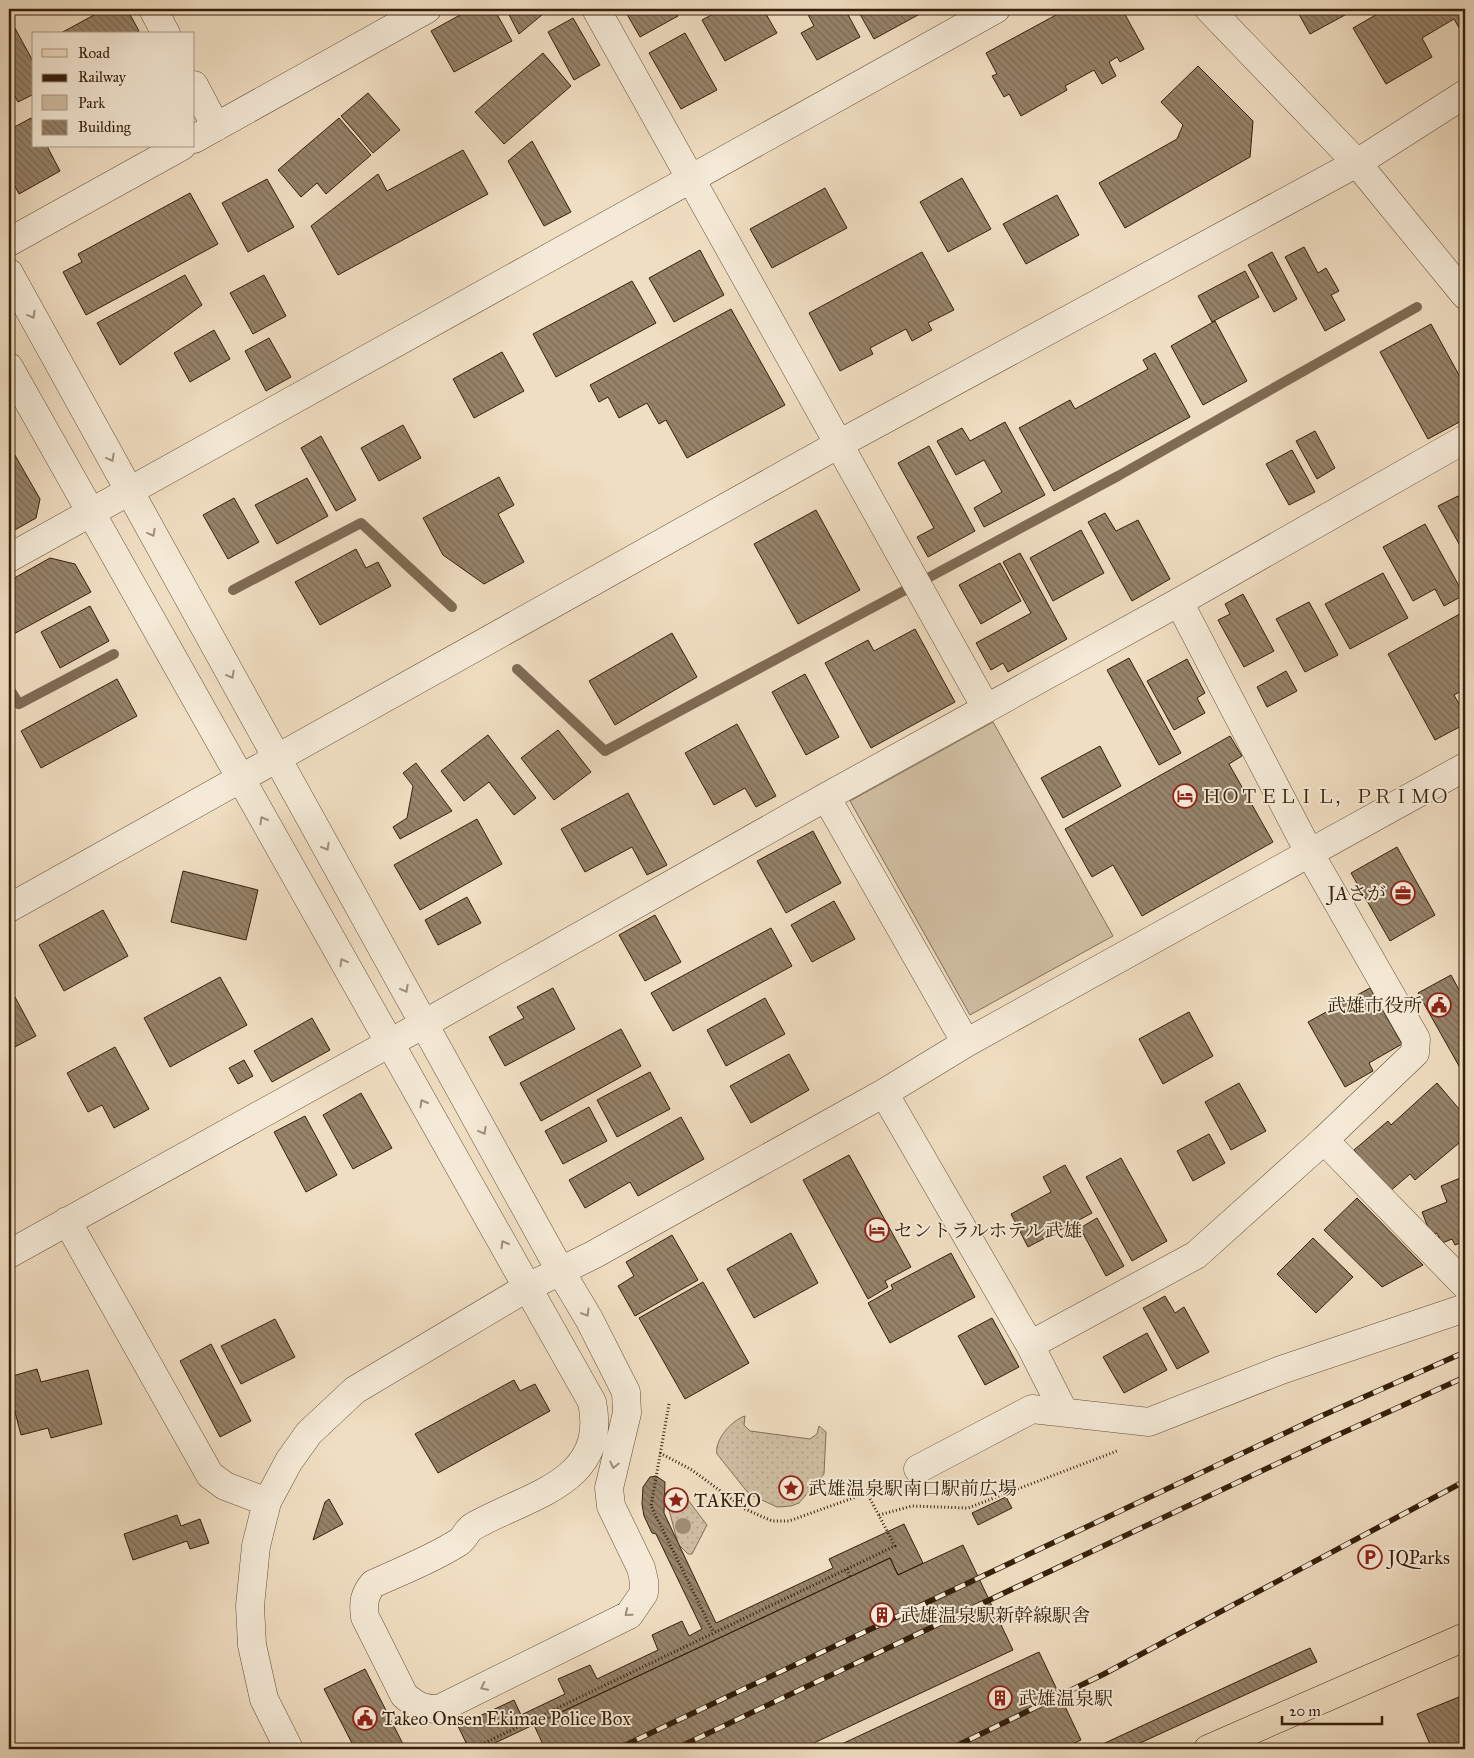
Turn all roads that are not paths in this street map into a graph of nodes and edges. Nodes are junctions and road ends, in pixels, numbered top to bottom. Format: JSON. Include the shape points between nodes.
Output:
{"nodes":[{"id":1,"x":153,"y":9,"type":"edge"},
{"id":2,"x":427,"y":9,"type":"edge"},
{"id":3,"x":596,"y":9,"type":"edge"},
{"id":4,"x":996,"y":9,"type":"edge"},
{"id":5,"x":1209,"y":9,"type":"edge"},
{"id":6,"x":165,"y":32,"type":"edge"},
{"id":7,"x":195,"y":89,"type":"edge"},
{"id":8,"x":1465,"y":94,"type":"edge"},
{"id":9,"x":205,"y":133,"type":"edge"},
{"id":10,"x":178,"y":148,"type":"edge"},
{"id":11,"x":1357,"y":163,"type":"junction"},
{"id":12,"x":691,"y":179,"type":"junction"},
{"id":13,"x":9,"y":242,"type":"edge"},
{"id":14,"x":9,"y":273,"type":"edge"},
{"id":15,"x":1465,"y":295,"type":"edge"},
{"id":16,"x":9,"y":367,"type":"edge"},
{"id":17,"x":1465,"y":439,"type":"edge"},
{"id":18,"x":839,"y":444,"type":"junction"},
{"id":19,"x":129,"y":490,"type":"junction"},
{"id":20,"x":90,"y":512,"type":"junction"},
{"id":21,"x":9,"y":558,"type":"edge"},
{"id":22,"x":1179,"y":602,"type":"junction"},
{"id":23,"x":986,"y":708,"type":"junction"},
{"id":24,"x":277,"y":758,"type":"junction"},
{"id":25,"x":1465,"y":766,"type":"edge"},
{"id":26,"x":240,"y":779,"type":"junction"},
{"id":27,"x":826,"y":797,"type":"junction"},
{"id":28,"x":1310,"y":854,"type":"junction"},
{"id":29,"x":9,"y":908,"type":"edge"},
{"id":30,"x":424,"y":1024,"type":"junction"},
{"id":31,"x":388,"y":1043,"type":"junction"},
{"id":32,"x":966,"y":1044,"type":"junction"},
{"id":33,"x":884,"y":1093,"type":"junction"},
{"id":34,"x":1324,"y":1140,"type":"junction"},
{"id":35,"x":67,"y":1221,"type":"junction"},
{"id":36,"x":9,"y":1254,"type":"edge"},
{"id":37,"x":561,"y":1272,"type":"junction"},
{"id":38,"x":1465,"y":1285,"type":"edge"},
{"id":39,"x":528,"y":1286,"type":"junction"},
{"id":40,"x":1465,"y":1308,"type":"edge"},
{"id":41,"x":1030,"y":1345,"type":"junction"},
{"id":42,"x":1064,"y":1412,"type":"junction"},
{"id":43,"x":918,"y":1469,"type":"road end"},
{"id":44,"x":267,"y":1502,"type":"junction"},
{"id":45,"x":1465,"y":1637,"type":"edge"},
{"id":46,"x":289,"y":1749,"type":"edge"},
{"id":47,"x":1208,"y":1749,"type":"edge"}],
"edges":[{"from":1,"to":6,"type":"street"},
{"from":2,"to":9,"type":"street"},
{"from":3,"to":12,"type":"street"},
{"from":4,"to":12,"type":"street"},
{"from":5,"to":11,"type":"street"},
{"from":7,"to":9,"type":"street"},
{"from":8,"to":11,"type":"street"},
{"from":10,"to":13,"type":"street"},
{"from":11,"to":15,"type":"street"},
{"from":11,"to":18,"type":"street"},
{"from":12,"to":18,"type":"street"},
{"from":12,"to":19,"type":"street"},
{"from":14,"to":19,"type":"street","one_way":true},
{"from":16,"to":20,"type":"street"},
{"from":17,"to":22,"type":"street"},
{"from":18,"to":23,"type":"street"},
{"from":18,"to":24,"type":"street"},
{"from":19,"to":20,"type":"street"},
{"from":19,"to":24,"type":"street","one_way":true},
{"from":20,"to":21,"type":"street"},
{"from":20,"to":26,"type":"street"},
{"from":22,"to":23,"type":"street"},
{"from":22,"to":28,"type":"street"},
{"from":23,"to":27,"type":"street"},
{"from":24,"to":26,"type":"street"},
{"from":24,"to":30,"type":"street","one_way":true},
{"from":25,"to":28,"type":"street"},
{"from":26,"to":29,"type":"street"},
{"from":31,"to":26,"type":"street","one_way":true},
{"from":27,"to":30,"type":"street"},
{"from":27,"to":32,"type":"street"},
{"from":28,"to":32,"type":"street"},
{"from":28,"to":34,"type":"street","via":[[1416,1038],[1415,1053]]},
{"from":30,"to":31,"type":"street"},
{"from":30,"to":37,"type":"street","one_way":true},
{"from":31,"to":35,"type":"street"},
{"from":39,"to":31,"type":"street","one_way":true},
{"from":32,"to":33,"type":"street"},
{"from":33,"to":37,"type":"street"},
{"from":33,"to":41,"type":"street"},
{"from":34,"to":38,"type":"street"},
{"from":34,"to":41,"type":"street","via":[[1196,1255]]},
{"from":35,"to":36,"type":"street"},
{"from":35,"to":44,"type":"street","via":[[210,1475],[225,1486]]},
{"from":37,"to":39,"type":"street"},
{"from":37,"to":39,"type":"street","one_way":true,"via":[[626,1392],[627,1413],[609,1488],[611,1506],[641,1568],[644,1593],[629,1615],[439,1709],[425,1709],[404,1696],[365,1617],[366,1593],[374,1584],[460,1541],[471,1527],[550,1490],[576,1472],[591,1443],[595,1416],[592,1402]]},
{"from":39,"to":44,"type":"street","via":[[355,1390],[309,1433]]},
{"from":40,"to":42,"type":"street","via":[[1281,1370],[1148,1422]]},
{"from":41,"to":42,"type":"street"},
{"from":42,"to":43,"type":"street","via":[[1032,1409]]},
{"from":44,"to":46,"type":"street","via":[[252,1570],[252,1644],[264,1699]]},
{"from":45,"to":47,"type":"main road"}]}
